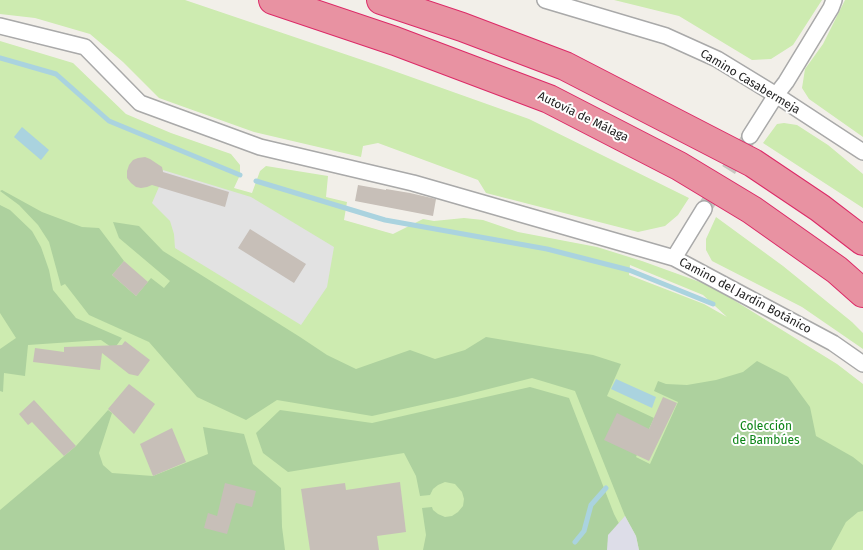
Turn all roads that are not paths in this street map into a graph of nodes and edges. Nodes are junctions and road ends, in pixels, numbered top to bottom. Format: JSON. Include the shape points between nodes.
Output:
{"nodes":[{"id":1,"x":272,"y":0,"type":"edge"},
{"id":2,"x":381,"y":0,"type":"edge"},
{"id":3,"x":545,"y":0,"type":"edge"},
{"id":4,"x":834,"y":0,"type":"edge"},
{"id":5,"x":0,"y":26,"type":"edge"},
{"id":6,"x":776,"y":95,"type":"junction"},
{"id":7,"x":750,"y":136,"type":"tunnel mouth"},
{"id":8,"x":863,"y":152,"type":"edge"},
{"id":9,"x":704,"y":209,"type":"tunnel mouth"},
{"id":10,"x":863,"y":241,"type":"edge"},
{"id":11,"x":674,"y":258,"type":"junction"},
{"id":12,"x":863,"y":293,"type":"edge"},
{"id":13,"x":863,"y":364,"type":"edge"}],
"edges":[{"from":1,"to":12,"type":"highway","name":"Autovía de Málaga","via":[[395,41],[549,99],[679,166],[752,210],[837,270]]},
{"from":2,"to":10,"type":"highway","via":[[564,66],[753,162]]},
{"from":3,"to":6,"type":"street","name":"Camino Casabermeja","via":[[666,36],[717,59]]},
{"from":4,"to":6,"type":"street"},
{"from":5,"to":11,"type":"street","via":[[85,47],[140,103],[260,147],[413,183]]},
{"from":6,"to":7,"type":"street"},
{"from":6,"to":8,"type":"street","name":"Camino Casabermeja"},
{"from":9,"to":11,"type":"street","name":"Camino del Jardín Botánico"},
{"from":11,"to":13,"type":"street","name":"Camino del Jardín Botánico","via":[[833,343]]}]}
